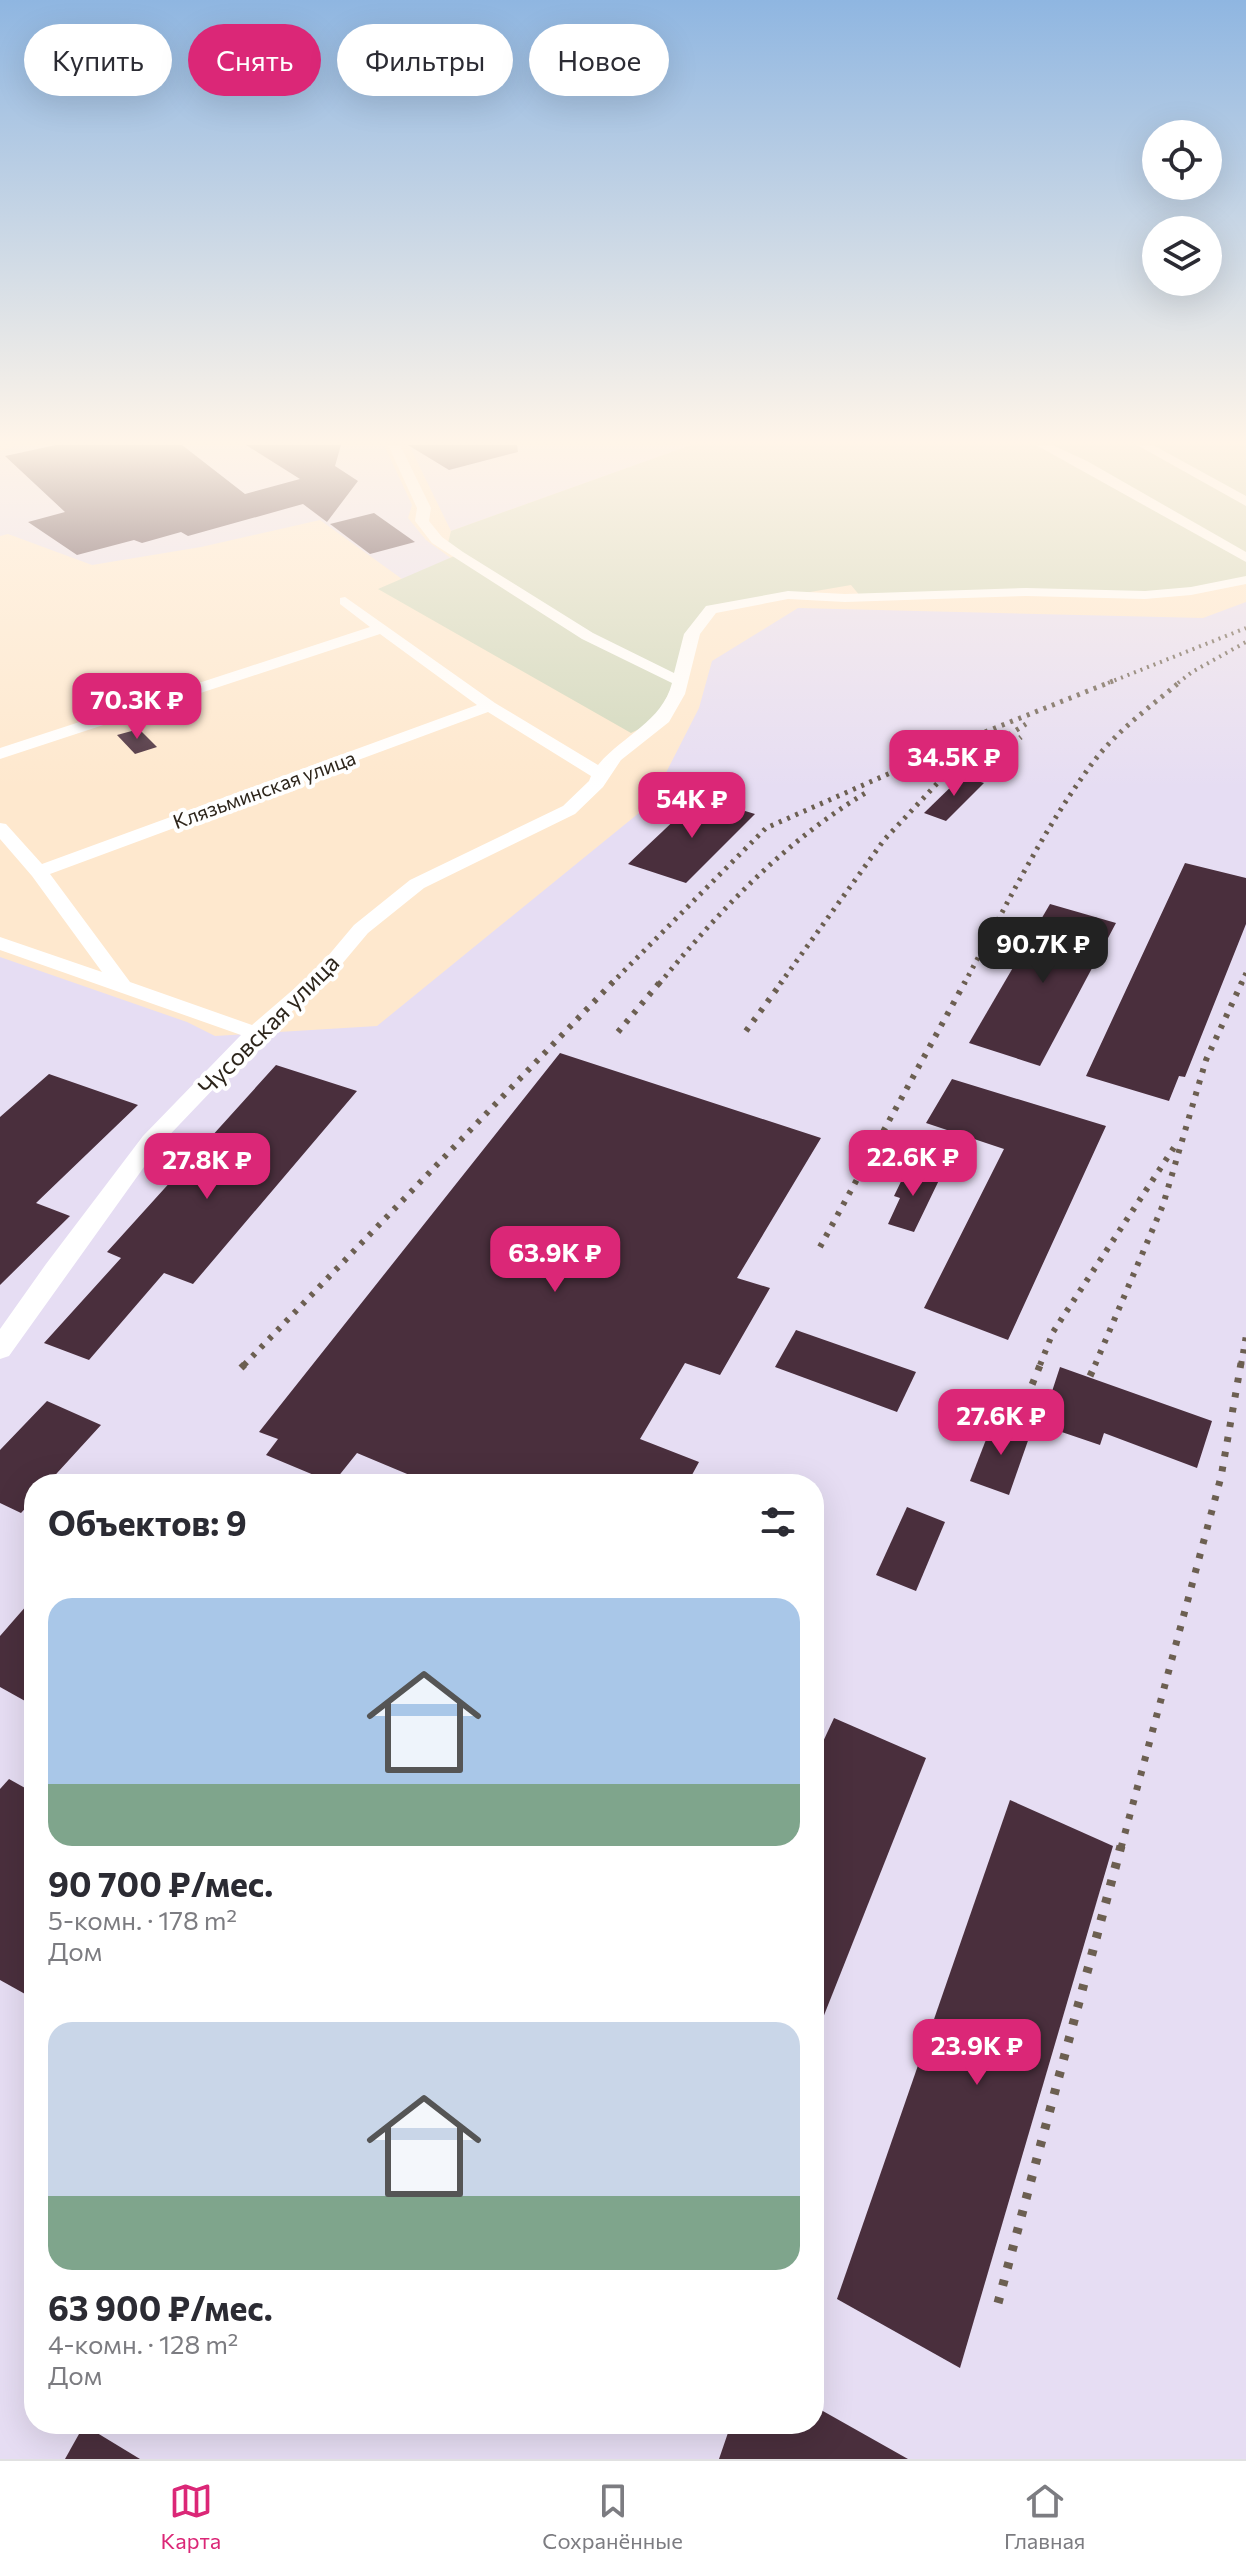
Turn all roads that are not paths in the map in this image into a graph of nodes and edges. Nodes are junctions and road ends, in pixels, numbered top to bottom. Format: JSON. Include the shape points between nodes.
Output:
{"nodes":[{"id":1,"x":467,"y":560,"type":"edge"},
{"id":2,"x":1246,"y":580,"type":"edge"},
{"id":3,"x":345,"y":601,"type":"dead end"},
{"id":4,"x":382,"y":628,"type":"junction"},
{"id":5,"x":680,"y":681,"type":"junction"},
{"id":6,"x":489,"y":706,"type":"junction"},
{"id":7,"x":0,"y":754,"type":"edge"},
{"id":8,"x":600,"y":774,"type":"junction"},
{"id":9,"x":0,"y":828,"type":"edge"},
{"id":10,"x":39,"y":872,"type":"junction"},
{"id":11,"x":0,"y":943,"type":"edge"},
{"id":12,"x":122,"y":985,"type":"junction"},
{"id":13,"x":255,"y":1033,"type":"junction"},
{"id":14,"x":0,"y":1349,"type":"edge"}],
"edges":[{"from":1,"to":5,"type":"street","via":[[584,635]]},
{"from":2,"to":5,"type":"street","name":"Чусовская улица","via":[[1145,595],[769,596],[711,609],[692,634]]},
{"from":3,"to":4,"type":"street"},
{"from":4,"to":6,"type":"street"},
{"from":4,"to":7,"type":"street"},
{"from":5,"to":8,"type":"street","name":"Чусовская улица","via":[[663,718]]},
{"from":6,"to":8,"type":"street"},
{"from":6,"to":10,"type":"street","name":"Клязьминская улица"},
{"from":8,"to":13,"type":"street","name":"Чусовская улица","via":[[569,810],[417,884],[361,929],[324,973]]},
{"from":9,"to":10,"type":"street"},
{"from":10,"to":12,"type":"street"},
{"from":11,"to":12,"type":"street"},
{"from":12,"to":13,"type":"street"},
{"from":13,"to":14,"type":"street","name":"Чусовская улица","via":[[151,1141]]}]}
